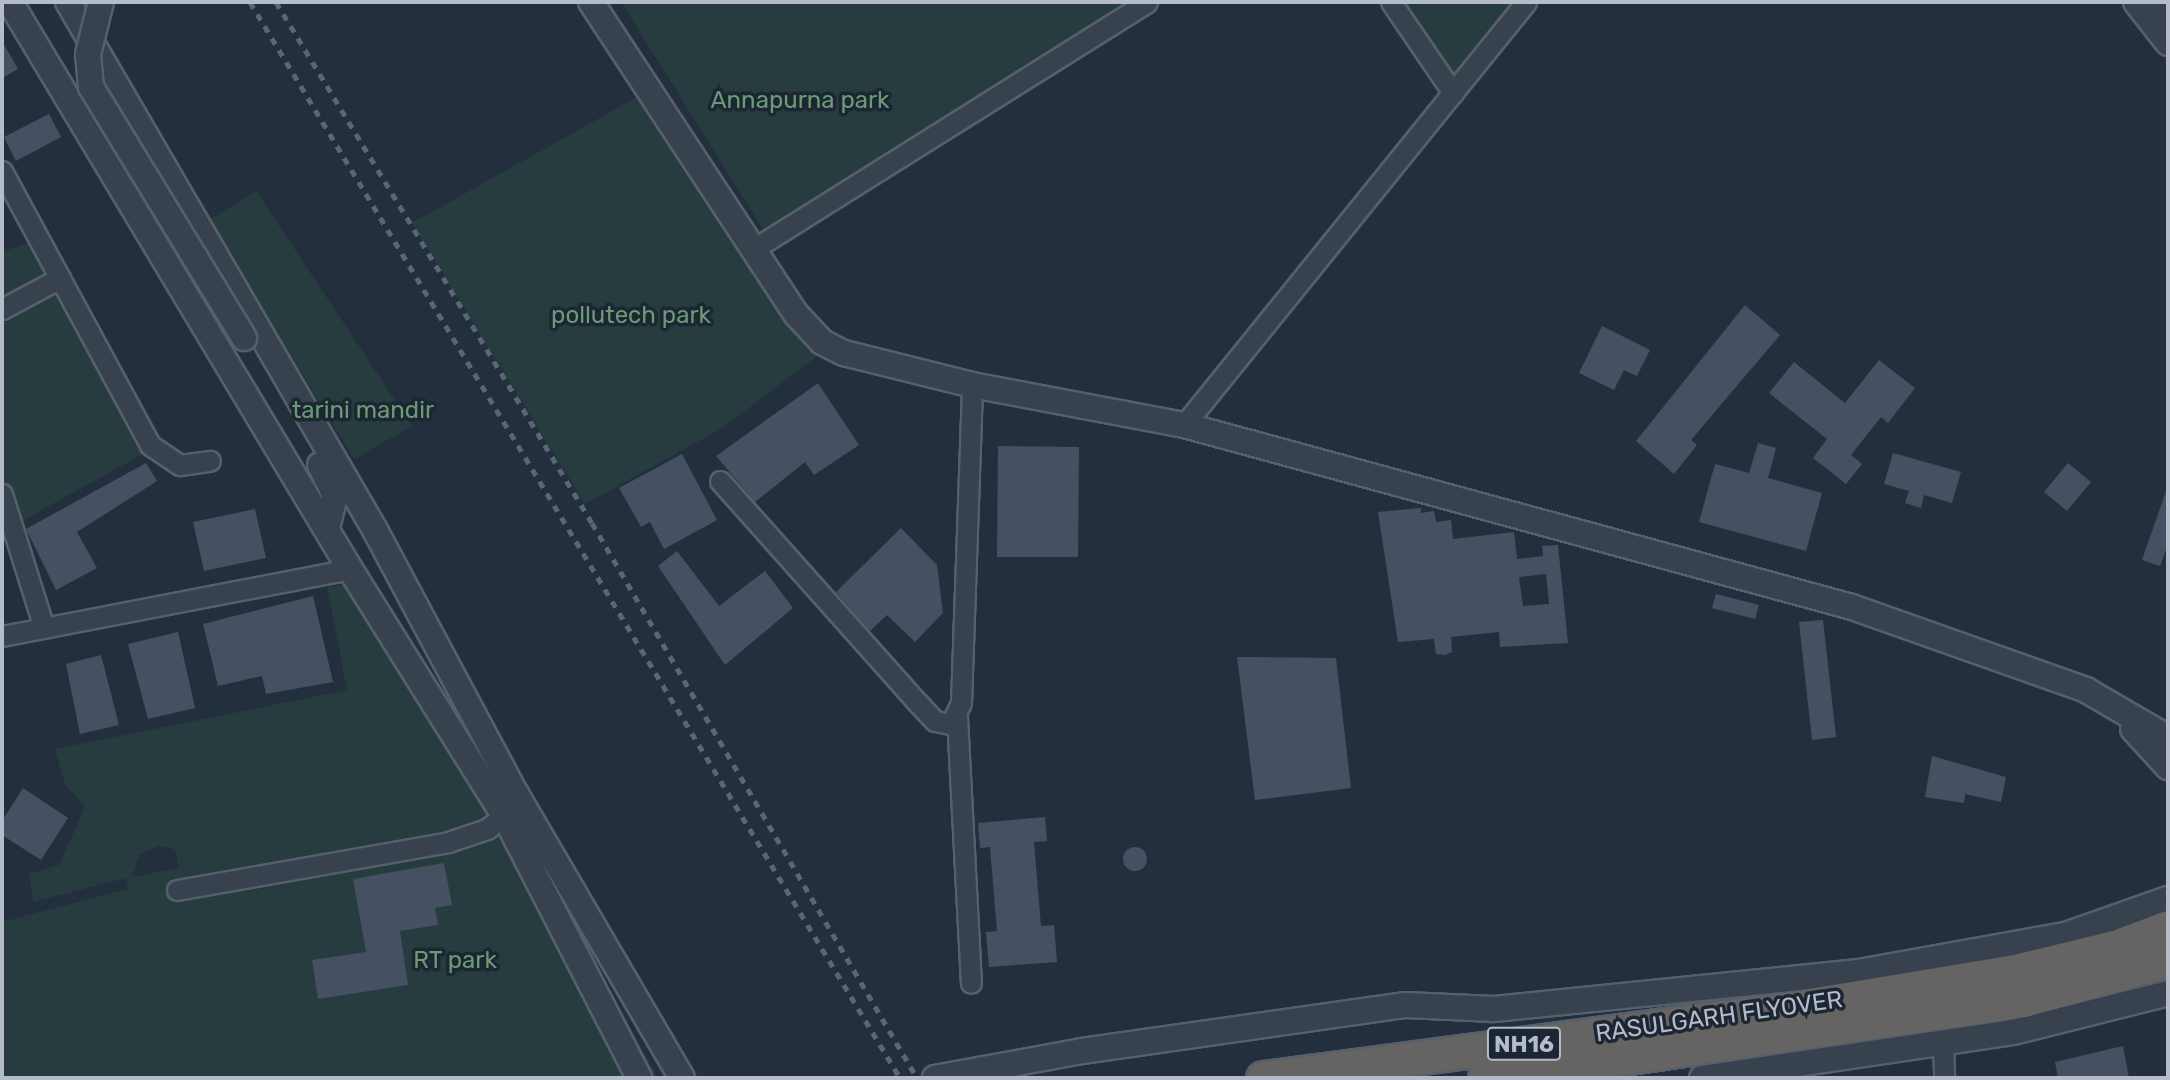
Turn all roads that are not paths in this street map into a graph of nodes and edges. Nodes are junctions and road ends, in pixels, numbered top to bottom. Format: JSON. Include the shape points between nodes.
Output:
{"nodes":[{"id":1,"x":10,"y":2,"type":"edge"},
{"id":2,"x":68,"y":2,"type":"edge"},
{"id":3,"x":102,"y":2,"type":"edge"},
{"id":4,"x":591,"y":2,"type":"edge"},
{"id":5,"x":1147,"y":2,"type":"edge"},
{"id":6,"x":1391,"y":2,"type":"edge"},
{"id":7,"x":1526,"y":2,"type":"edge"},
{"id":8,"x":2136,"y":2,"type":"edge"},
{"id":9,"x":2158,"y":2,"type":"edge"},
{"id":10,"x":2168,"y":11,"type":"edge"},
{"id":11,"x":2168,"y":44,"type":"edge"},
{"id":12,"x":1452,"y":93,"type":"junction"},
{"id":13,"x":2,"y":171,"type":"edge"},
{"id":14,"x":752,"y":250,"type":"junction"},
{"id":15,"x":60,"y":278,"type":"junction"},
{"id":16,"x":2,"y":309,"type":"edge"},
{"id":17,"x":972,"y":385,"type":"junction"},
{"id":18,"x":1184,"y":425,"type":"junction"},
{"id":19,"x":210,"y":461,"type":"dead end"},
{"id":20,"x":720,"y":481,"type":"dead end"},
{"id":21,"x":331,"y":483,"type":"junction"},
{"id":22,"x":2,"y":494,"type":"edge"},
{"id":23,"x":362,"y":508,"type":"junction"},
{"id":24,"x":327,"y":527,"type":"junction"},
{"id":25,"x":350,"y":569,"type":"junction"},
{"id":26,"x":44,"y":628,"type":"junction"},
{"id":27,"x":2,"y":636,"type":"edge"},
{"id":28,"x":2086,"y":690,"type":"junction"},
{"id":29,"x":957,"y":717,"type":"junction"},
{"id":30,"x":2168,"y":738,"type":"edge"},
{"id":31,"x":2168,"y":767,"type":"edge"},
{"id":32,"x":504,"y":815,"type":"junction"},
{"id":33,"x":177,"y":890,"type":"dead end"},
{"id":34,"x":2168,"y":899,"type":"edge"},
{"id":35,"x":2168,"y":927,"type":"edge"},
{"id":36,"x":2168,"y":960,"type":"edge"},
{"id":37,"x":971,"y":983,"type":"dead end"},
{"id":38,"x":2168,"y":993,"type":"edge"},
{"id":39,"x":1943,"y":1043,"type":"junction"},
{"id":40,"x":639,"y":1078,"type":"edge"},
{"id":41,"x":682,"y":1078,"type":"edge"},
{"id":42,"x":935,"y":1078,"type":"edge"},
{"id":43,"x":1263,"y":1078,"type":"edge"},
{"id":44,"x":1485,"y":1078,"type":"edge"},
{"id":45,"x":1702,"y":1078,"type":"edge"},
{"id":46,"x":1944,"y":1078,"type":"edge"}],
"edges":[{"from":1,"to":24,"type":"street"},
{"from":2,"to":23,"type":"street"},
{"from":3,"to":21,"type":"street","bridge":true,"via":[[88,54],[91,87]]},
{"from":4,"to":14,"type":"street"},
{"from":5,"to":14,"type":"street"},
{"from":6,"to":12,"type":"street"},
{"from":7,"to":12,"type":"street"},
{"from":8,"to":11,"type":"street"},
{"from":9,"to":10,"type":"street"},
{"from":12,"to":18,"type":"street"},
{"from":13,"to":15,"type":"street"},
{"from":14,"to":17,"type":"street","via":[[796,314],[822,342],[844,353]]},
{"from":15,"to":16,"type":"street"},
{"from":15,"to":19,"type":"street","via":[[150,445],[180,465]]},
{"from":17,"to":18,"type":"street"},
{"from":17,"to":29,"type":"street"},
{"from":18,"to":28,"type":"street","via":[[1852,607]]},
{"from":20,"to":29,"type":"street","via":[[935,721],[951,724]]},
{"from":21,"to":23,"type":"street"},
{"from":21,"to":24,"type":"street","via":[[335,507]]},
{"from":22,"to":26,"type":"street"},
{"from":23,"to":41,"type":"street","via":[[516,794]]},
{"from":24,"to":25,"type":"street"},
{"from":25,"to":26,"type":"street"},
{"from":25,"to":32,"type":"street"},
{"from":26,"to":27,"type":"street"},
{"from":28,"to":30,"type":"street"},
{"from":28,"to":31,"type":"street"},
{"from":29,"to":37,"type":"street"},
{"from":32,"to":33,"type":"street","via":[[488,829],[448,842]]},
{"from":32,"to":40,"type":"street"},
{"from":34,"to":42,"type":"street","via":[[2065,935],[1858,972],[1494,1009],[1406,1005]]},
{"from":35,"to":43,"type":"highway","name":"RASULGARH FLYOVER","number":"NH16","via":[[2118,946],[2015,971],[1786,1009]]},
{"from":36,"to":44,"type":"highway","name":"RASULGARH FLYOVER","number":"NH16","via":[[2023,1000]]},
{"from":38,"to":39,"type":"street","via":[[2076,1019]]},
{"from":39,"to":45,"type":"street"},
{"from":39,"to":46,"type":"street"}]}
